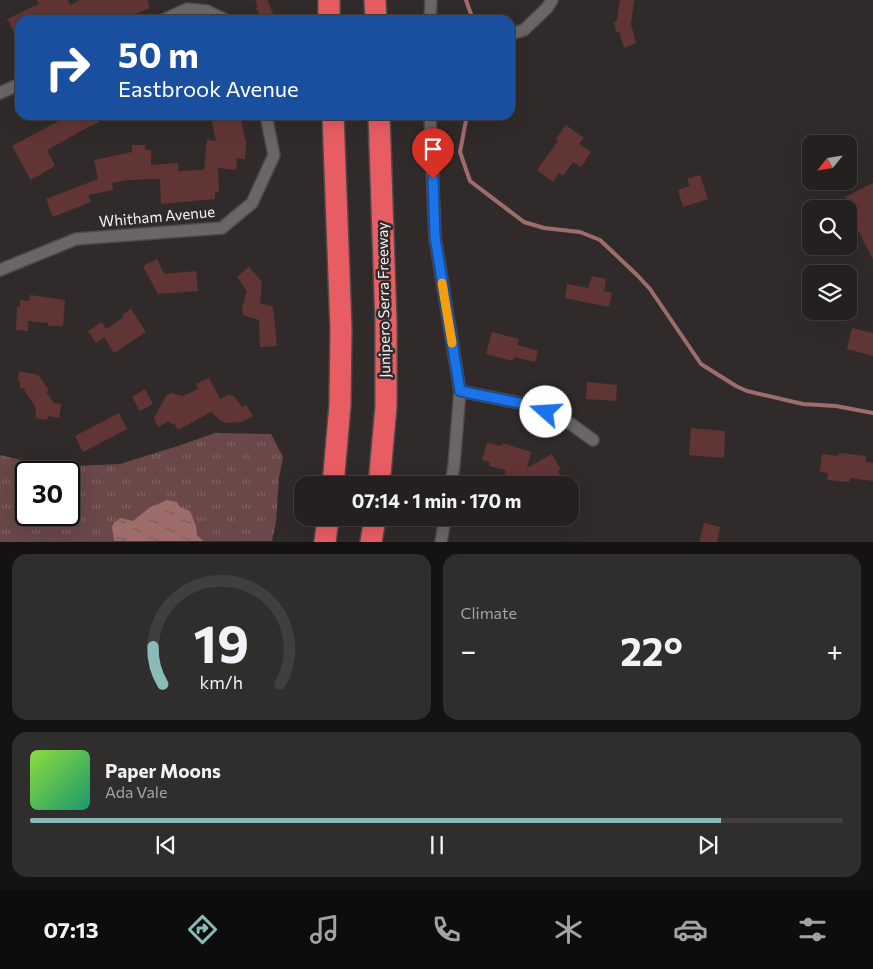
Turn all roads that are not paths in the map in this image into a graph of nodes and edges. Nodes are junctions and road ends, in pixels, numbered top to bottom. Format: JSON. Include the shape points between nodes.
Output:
{"nodes":[{"id":1,"x":329,"y":0,"type":"edge"},
{"id":2,"x":375,"y":0,"type":"edge"},
{"id":3,"x":431,"y":0,"type":"edge"},
{"id":4,"x":552,"y":0,"type":"edge"},
{"id":5,"x":174,"y":15,"type":"edge"},
{"id":6,"x":215,"y":15,"type":"edge"},
{"id":7,"x":330,"y":15,"type":"edge"},
{"id":8,"x":376,"y":15,"type":"edge"},
{"id":9,"x":430,"y":15,"type":"edge"},
{"id":10,"x":515,"y":33,"type":"edge"},
{"id":11,"x":15,"y":86,"type":"edge"},
{"id":12,"x":0,"y":93,"type":"edge"},
{"id":13,"x":267,"y":120,"type":"edge"},
{"id":14,"x":333,"y":120,"type":"edge"},
{"id":15,"x":379,"y":120,"type":"edge"},
{"id":16,"x":430,"y":120,"type":"edge"},
{"id":17,"x":0,"y":270,"type":"edge"},
{"id":18,"x":460,"y":391,"type":"junction"},
{"id":19,"x":593,"y":440,"type":"dead end"},
{"id":20,"x":334,"y":476,"type":"edge"},
{"id":21,"x":380,"y":476,"type":"edge"},
{"id":22,"x":452,"y":476,"type":"edge"},
{"id":23,"x":327,"y":526,"type":"edge"},
{"id":24,"x":374,"y":526,"type":"edge"},
{"id":25,"x":443,"y":526,"type":"edge"},
{"id":26,"x":325,"y":542,"type":"edge"},
{"id":27,"x":371,"y":542,"type":"edge"},
{"id":28,"x":440,"y":542,"type":"edge"}],
"edges":[{"from":1,"to":7,"type":"highway"},
{"from":2,"to":8,"type":"highway"},
{"from":3,"to":9,"type":"street"},
{"from":4,"to":10,"type":"street","via":[[524,30]]},
{"from":5,"to":6,"type":"street","via":[[187,9]]},
{"from":11,"to":12,"type":"street"},
{"from":13,"to":17,"type":"street","name":"Whitham Avenue","via":[[274,155],[252,203],[222,228],[76,238]]},
{"from":14,"to":20,"type":"highway","via":[[341,329],[340,405]]},
{"from":15,"to":21,"type":"highway","name":"Junipero Serra Freeway","via":[[386,324],[386,406]]},
{"from":16,"to":18,"type":"street","via":[[435,237]]},
{"from":18,"to":19,"type":"street","via":[[534,406],[571,424]]},
{"from":18,"to":22,"type":"street"},
{"from":23,"to":26,"type":"highway"},
{"from":24,"to":27,"type":"highway"},
{"from":25,"to":28,"type":"street"}]}
